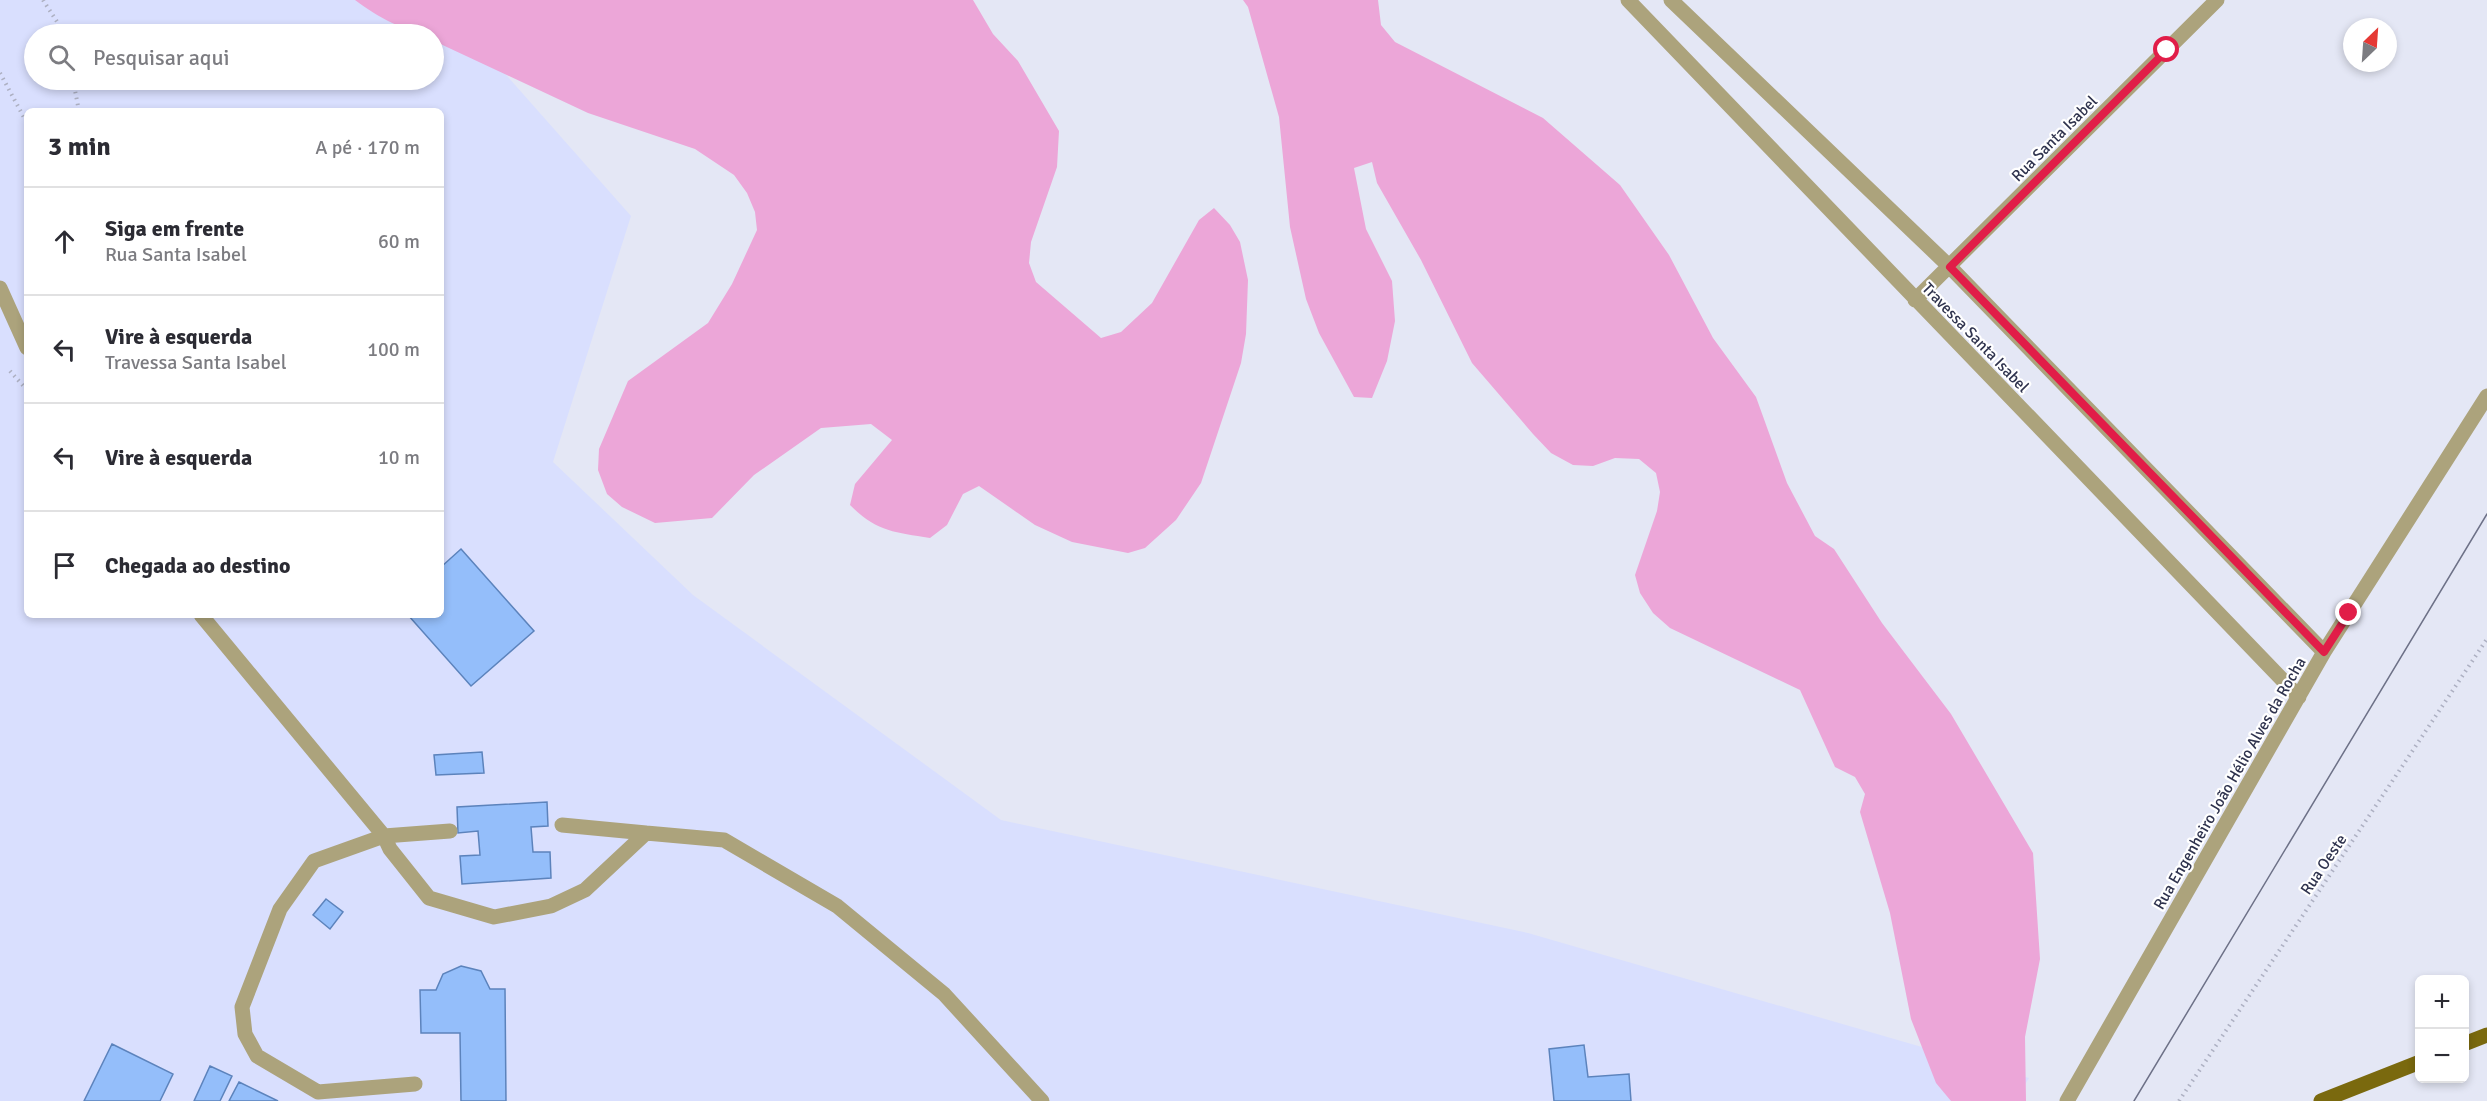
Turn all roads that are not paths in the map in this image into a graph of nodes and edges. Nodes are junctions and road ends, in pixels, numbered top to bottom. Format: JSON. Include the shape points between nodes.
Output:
{"nodes":[{"id":1,"x":1628,"y":0,"type":"edge"},
{"id":2,"x":1671,"y":0,"type":"edge"},
{"id":3,"x":2217,"y":0,"type":"edge"},
{"id":4,"x":1950,"y":267,"type":"junction"},
{"id":5,"x":0,"y":288,"type":"edge"},
{"id":6,"x":1915,"y":300,"type":"junction"},
{"id":7,"x":24,"y":341,"type":"edge"},
{"id":8,"x":2487,"y":396,"type":"edge"},
{"id":9,"x":203,"y":618,"type":"edge"},
{"id":10,"x":2324,"y":652,"type":"junction"},
{"id":11,"x":2300,"y":697,"type":"junction"},
{"id":12,"x":562,"y":825,"type":"dead end"},
{"id":13,"x":450,"y":831,"type":"dead end"},
{"id":14,"x":646,"y":833,"type":"junction"},
{"id":15,"x":384,"y":836,"type":"junction"},
{"id":16,"x":2487,"y":1035,"type":"edge"},
{"id":17,"x":2469,"y":1042,"type":"edge"},
{"id":18,"x":2415,"y":1064,"type":"edge"},
{"id":19,"x":415,"y":1083,"type":"dead end"},
{"id":20,"x":320,"y":1097,"type":"edge"},
{"id":21,"x":1042,"y":1101,"type":"edge"},
{"id":22,"x":2067,"y":1101,"type":"edge"},
{"id":23,"x":2320,"y":1101,"type":"edge"}],
"edges":[{"from":1,"to":6,"type":"street","name":"Travessa Santa Isabel"},
{"from":2,"to":4,"type":"street","name":"Travessa Santa Isabel"},
{"from":3,"to":4,"type":"street","name":"Rua Santa Isabel"},
{"from":4,"to":6,"type":"street","name":"Rua Santa Isabel"},
{"from":4,"to":10,"type":"street","name":"Travessa Santa Isabel"},
{"from":5,"to":7,"type":"street"},
{"from":6,"to":11,"type":"street","name":"Travessa Santa Isabel"},
{"from":8,"to":10,"type":"street","name":"Rua Engenheiro João Hélio Alves da Rocha"},
{"from":9,"to":15,"type":"street"},
{"from":10,"to":11,"type":"street","name":"Rua Engenheiro João Hélio Alves da Rocha"},
{"from":11,"to":22,"type":"street","name":"Rua Engenheiro João Hélio Alves da Rocha"},
{"from":12,"to":14,"type":"street"},
{"from":13,"to":15,"type":"street"},
{"from":14,"to":15,"type":"street","via":[[585,890],[551,906],[494,917],[429,898]]},
{"from":14,"to":21,"type":"street","via":[[724,840],[837,906],[944,994]]},
{"from":15,"to":20,"type":"street","via":[[314,861],[280,909],[242,1006],[245,1034],[257,1056]]},
{"from":16,"to":17,"type":"main road"},
{"from":18,"to":23,"type":"main road"},
{"from":19,"to":20,"type":"street"}]}
